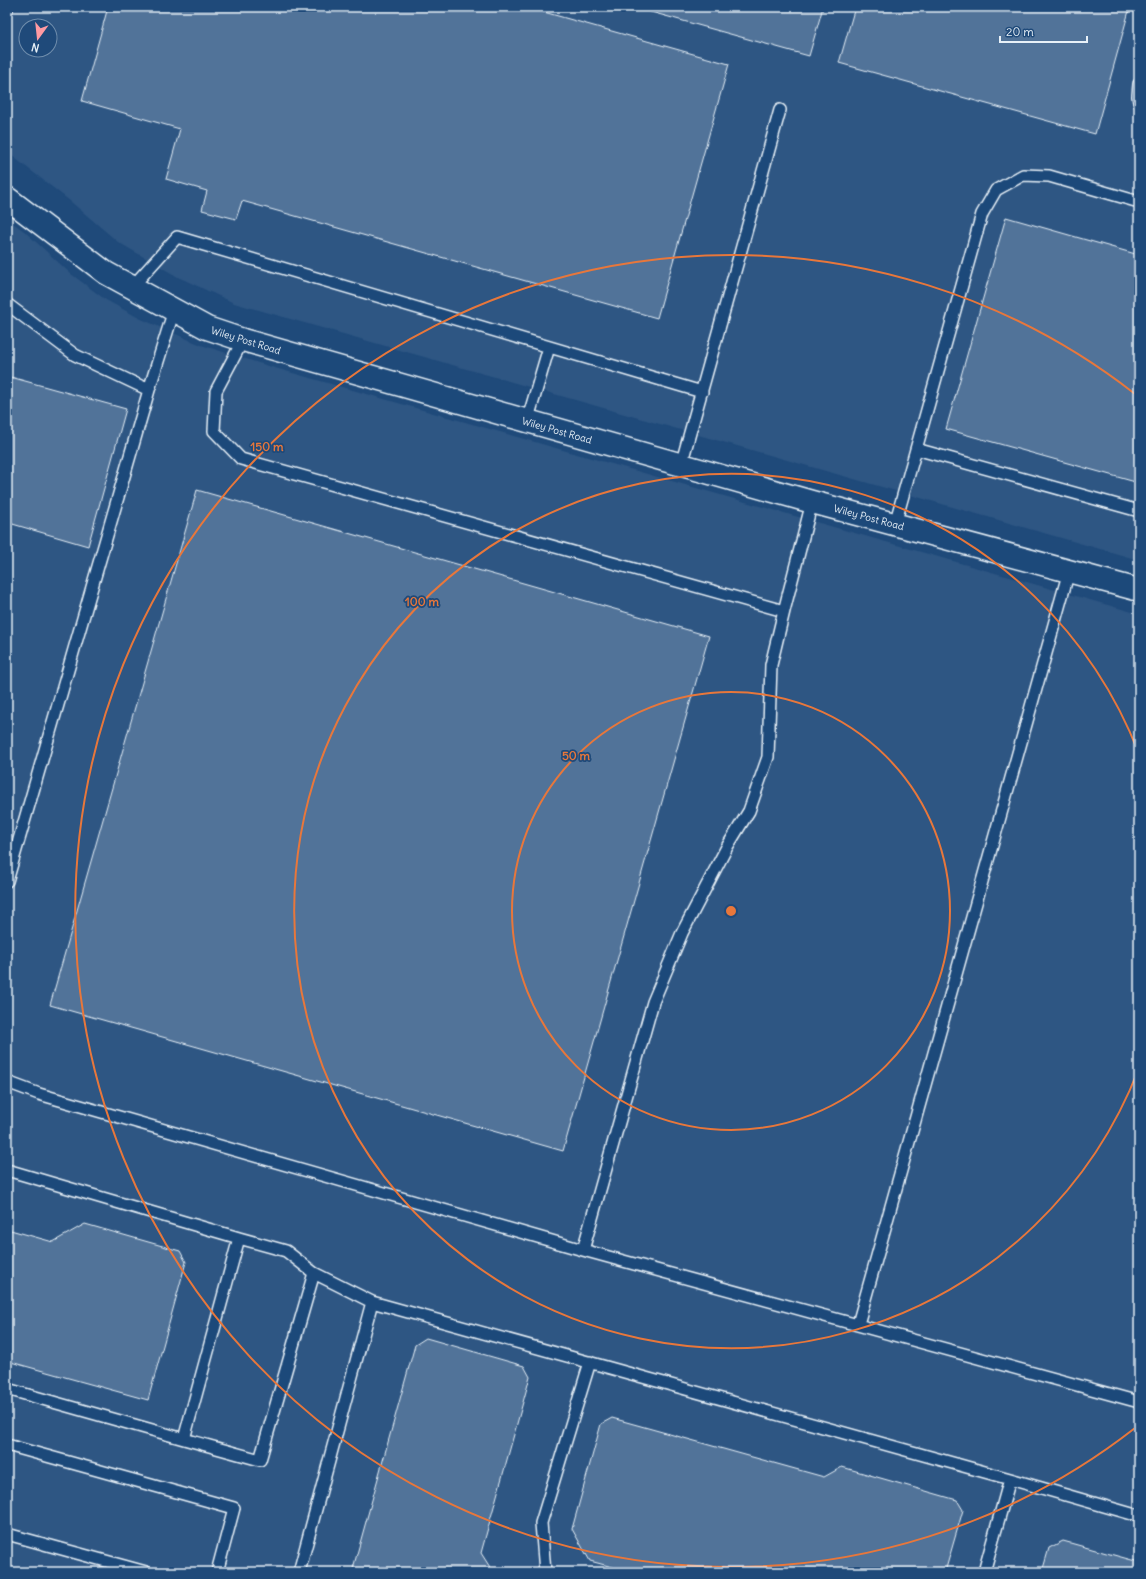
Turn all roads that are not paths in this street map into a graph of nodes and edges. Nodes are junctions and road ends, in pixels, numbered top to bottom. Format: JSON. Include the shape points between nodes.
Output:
{"nodes":[{"id":1,"x":1139,"y":84,"type":"edge"},
{"id":2,"x":1139,"y":102,"type":"edge"},
{"id":3,"x":780,"y":110,"type":"dead end"},
{"id":4,"x":7,"y":198,"type":"edge"},
{"id":5,"x":1139,"y":202,"type":"edge"},
{"id":6,"x":132,"y":287,"type":"junction"},
{"id":7,"x":7,"y":304,"type":"edge"},
{"id":8,"x":174,"y":310,"type":"junction"},
{"id":9,"x":243,"y":340,"type":"junction"},
{"id":10,"x":549,"y":347,"type":"junction"},
{"id":11,"x":149,"y":390,"type":"junction"},
{"id":12,"x":702,"y":392,"type":"junction"},
{"id":13,"x":527,"y":422,"type":"junction"},
{"id":14,"x":916,"y":449,"type":"junction"},
{"id":15,"x":681,"y":465,"type":"junction"},
{"id":16,"x":812,"y":502,"type":"junction"},
{"id":17,"x":1139,"y":511,"type":"edge"},
{"id":18,"x":895,"y":524,"type":"junction"},
{"id":19,"x":1069,"y":572,"type":"junction"},
{"id":20,"x":1139,"y":590,"type":"edge"},
{"id":21,"x":784,"y":611,"type":"junction"},
{"id":22,"x":7,"y":881,"type":"edge"},
{"id":23,"x":7,"y":1082,"type":"edge"},
{"id":24,"x":7,"y":1170,"type":"edge"},
{"id":25,"x":239,"y":1238,"type":"junction"},
{"id":26,"x":583,"y":1250,"type":"junction"},
{"id":27,"x":314,"y":1273,"type":"junction"},
{"id":28,"x":372,"y":1302,"type":"junction"},
{"id":29,"x":858,"y":1324,"type":"junction"},
{"id":30,"x":590,"y":1362,"type":"junction"},
{"id":31,"x":7,"y":1389,"type":"edge"},
{"id":32,"x":1139,"y":1402,"type":"edge"},
{"id":33,"x":184,"y":1439,"type":"junction"},
{"id":34,"x":7,"y":1445,"type":"edge"},
{"id":35,"x":1010,"y":1479,"type":"junction"},
{"id":36,"x":1139,"y":1516,"type":"edge"},
{"id":37,"x":7,"y":1534,"type":"edge"},
{"id":38,"x":146,"y":1572,"type":"edge"},
{"id":39,"x":216,"y":1572,"type":"edge"},
{"id":40,"x":299,"y":1572,"type":"edge"},
{"id":41,"x":545,"y":1572,"type":"edge"},
{"id":42,"x":984,"y":1572,"type":"edge"}],
"edges":[{"from":1,"to":2,"type":"lane"},
{"from":3,"to":12,"type":"lane"},
{"from":4,"to":6,"type":"street","name":"Wiley Post Road","via":[[106,273]]},
{"from":5,"to":14,"type":"lane","via":[[1049,176],[1023,175],[996,190],[982,214]]},
{"from":6,"to":8,"type":"street","name":"Wiley Post Road"},
{"from":6,"to":10,"type":"lane","via":[[177,237]]},
{"from":7,"to":11,"type":"lane","via":[[75,355]]},
{"from":8,"to":9,"type":"street","name":"Wiley Post Road","via":[[207,328]]},
{"from":8,"to":11,"type":"lane"},
{"from":9,"to":13,"type":"street","name":"Wiley Post Road"},
{"from":9,"to":21,"type":"lane","via":[[216,391],[214,431],[241,460]]},
{"from":10,"to":12,"type":"lane"},
{"from":10,"to":13,"type":"lane"},
{"from":11,"to":22,"type":"lane"},
{"from":12,"to":15,"type":"lane"},
{"from":13,"to":15,"type":"street","name":"Wiley Post Road"},
{"from":14,"to":17,"type":"lane"},
{"from":14,"to":18,"type":"lane"},
{"from":15,"to":16,"type":"street","name":"Wiley Post Road"},
{"from":16,"to":18,"type":"street","name":"Wiley Post Road"},
{"from":16,"to":21,"type":"lane"},
{"from":18,"to":19,"type":"street","name":"Wiley Post Road"},
{"from":19,"to":20,"type":"street","name":"Wiley Post Road"},
{"from":19,"to":29,"type":"lane"},
{"from":21,"to":26,"type":"lane","via":[[771,665],[768,757],[749,811],[682,933],[653,1002]]},
{"from":23,"to":26,"type":"lane","via":[[39,1094]]},
{"from":24,"to":25,"type":"lane"},
{"from":25,"to":27,"type":"lane","via":[[286,1251]]},
{"from":25,"to":33,"type":"lane"},
{"from":26,"to":29,"type":"lane"},
{"from":27,"to":28,"type":"lane"},
{"from":27,"to":33,"type":"lane","via":[[260,1460]]},
{"from":28,"to":30,"type":"lane"},
{"from":28,"to":40,"type":"lane"},
{"from":29,"to":32,"type":"lane"},
{"from":30,"to":35,"type":"lane"},
{"from":30,"to":41,"type":"lane","via":[[541,1523]]},
{"from":31,"to":33,"type":"lane"},
{"from":34,"to":39,"type":"lane","via":[[234,1508]]},
{"from":35,"to":36,"type":"lane"},
{"from":35,"to":42,"type":"lane"},
{"from":37,"to":38,"type":"lane"}]}
